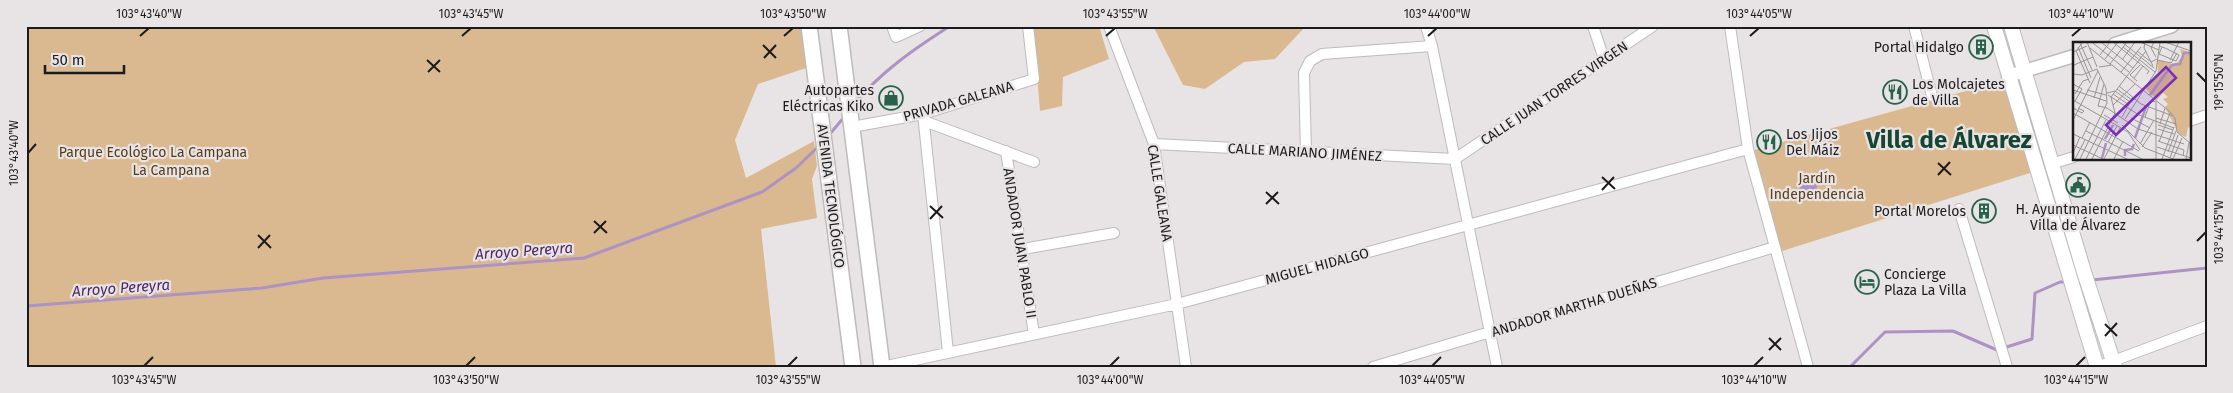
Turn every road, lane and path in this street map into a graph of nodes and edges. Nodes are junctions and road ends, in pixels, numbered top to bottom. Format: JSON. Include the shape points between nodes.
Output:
{"nodes":[{"id":1,"x":809,"y":26,"type":"edge"},
{"id":2,"x":839,"y":26,"type":"edge"},
{"id":3,"x":892,"y":26,"type":"edge"},
{"id":4,"x":920,"y":26,"type":"edge"},
{"id":5,"x":1028,"y":26,"type":"edge"},
{"id":6,"x":1109,"y":26,"type":"edge"},
{"id":7,"x":1426,"y":26,"type":"edge"},
{"id":8,"x":1593,"y":26,"type":"edge"},
{"id":9,"x":1652,"y":26,"type":"edge"},
{"id":10,"x":1730,"y":26,"type":"edge"},
{"id":11,"x":1914,"y":26,"type":"edge"},
{"id":12,"x":1994,"y":26,"type":"edge"},
{"id":13,"x":2011,"y":26,"type":"edge"},
{"id":14,"x":2172,"y":26,"type":"edge"},
{"id":15,"x":2121,"y":42,"type":"edge"},
{"id":16,"x":1432,"y":46,"type":"junction"},
{"id":17,"x":2073,"y":56,"type":"edge"},
{"id":18,"x":1604,"y":59,"type":"junction"},
{"id":19,"x":2024,"y":72,"type":"junction"},
{"id":20,"x":2008,"y":76,"type":"junction"},
{"id":21,"x":1932,"y":96,"type":"dead end"},
{"id":22,"x":2207,"y":115,"type":"edge"},
{"id":23,"x":924,"y":118,"type":"junction"},
{"id":24,"x":2190,"y":121,"type":"edge"},
{"id":25,"x":852,"y":124,"type":"junction"},
{"id":26,"x":1154,"y":144,"type":"junction"},
{"id":27,"x":1006,"y":152,"type":"junction"},
{"id":28,"x":1306,"y":152,"type":"junction"},
{"id":29,"x":1749,"y":154,"type":"junction"},
{"id":30,"x":2073,"y":156,"type":"edge"},
{"id":31,"x":1455,"y":159,"type":"junction"},
{"id":32,"x":1034,"y":162,"type":"dead end"},
{"id":33,"x":2051,"y":164,"type":"junction"},
{"id":34,"x":1959,"y":210,"type":"dead end"},
{"id":35,"x":1469,"y":225,"type":"junction"},
{"id":36,"x":1114,"y":233,"type":"dead end"},
{"id":37,"x":1774,"y":247,"type":"junction"},
{"id":38,"x":1023,"y":249,"type":"junction"},
{"id":39,"x":2086,"y":279,"type":"junction"},
{"id":40,"x":2071,"y":283,"type":"junction"},
{"id":41,"x":1177,"y":304,"type":"junction"},
{"id":42,"x":2207,"y":326,"type":"edge"},
{"id":43,"x":1490,"y":332,"type":"junction"},
{"id":44,"x":1034,"y":334,"type":"junction"},
{"id":45,"x":948,"y":352,"type":"junction"},
{"id":46,"x":1411,"y":356,"type":"junction"},
{"id":47,"x":2114,"y":363,"type":"edge"},
{"id":48,"x":853,"y":367,"type":"edge"},
{"id":49,"x":881,"y":367,"type":"edge"},
{"id":50,"x":1186,"y":367,"type":"edge"},
{"id":51,"x":1373,"y":367,"type":"edge"},
{"id":52,"x":1413,"y":367,"type":"edge"},
{"id":53,"x":1497,"y":367,"type":"edge"},
{"id":54,"x":1808,"y":367,"type":"edge"},
{"id":55,"x":2007,"y":367,"type":"edge"},
{"id":56,"x":2097,"y":367,"type":"edge"}],
"edges":[{"from":1,"to":48,"type":"main road","name":"AVENIDA TECNOLÓGICO"},
{"from":2,"to":25,"type":"main road"},
{"from":3,"to":4,"type":"street","via":[[896,37]]},
{"from":5,"to":23,"type":"street","name":"PRIVADA GALEANA","via":[[1034,78]]},
{"from":6,"to":26,"type":"street","name":"CALLE GALEANA"},
{"from":7,"to":16,"type":"street"},
{"from":8,"to":18,"type":"street"},
{"from":9,"to":18,"type":"street","name":"CALLE JUAN TORRES VIRGEN"},
{"from":10,"to":29,"type":"street"},
{"from":11,"to":21,"type":"street"},
{"from":12,"to":20,"type":"main road"},
{"from":13,"to":19,"type":"main road"},
{"from":14,"to":15,"type":"street"},
{"from":16,"to":28,"type":"street","via":[[1322,54],[1310,61],[1304,73]]},
{"from":16,"to":31,"type":"street"},
{"from":17,"to":19,"type":"street"},
{"from":18,"to":31,"type":"street","name":"CALLE JUAN TORRES VIRGEN"},
{"from":19,"to":20,"type":"street"},
{"from":19,"to":33,"type":"main road"},
{"from":20,"to":40,"type":"main road"},
{"from":22,"to":24,"type":"street"},
{"from":23,"to":25,"type":"street","name":"PRIVADA GALEANA"},
{"from":23,"to":27,"type":"street"},
{"from":23,"to":45,"type":"street"},
{"from":25,"to":49,"type":"main road"},
{"from":26,"to":28,"type":"street","name":"CALLE MARIANO JIMÉNEZ"},
{"from":26,"to":41,"type":"street","name":"CALLE GALEANA"},
{"from":27,"to":32,"type":"street"},
{"from":27,"to":38,"type":"street","name":"ANDADOR JUAN PABLO II"},
{"from":28,"to":31,"type":"street","name":"CALLE MARIANO JIMÉNEZ"},
{"from":29,"to":35,"type":"street","name":"MIGUEL HIDALGO"},
{"from":29,"to":37,"type":"street"},
{"from":30,"to":33,"type":"street"},
{"from":31,"to":35,"type":"street"},
{"from":33,"to":39,"type":"main road"},
{"from":34,"to":55,"type":"street"},
{"from":35,"to":41,"type":"street","name":"MIGUEL HIDALGO"},
{"from":35,"to":43,"type":"street"},
{"from":36,"to":38,"type":"street"},
{"from":37,"to":43,"type":"street","name":"ANDADOR MARTHA DUEÑAS"},
{"from":37,"to":54,"type":"street"},
{"from":38,"to":44,"type":"street","name":"ANDADOR JUAN PABLO II"},
{"from":39,"to":40,"type":"main road"},
{"from":39,"to":47,"type":"main road"},
{"from":40,"to":56,"type":"main road"},
{"from":41,"to":44,"type":"street","name":"MIGUEL HIDALGO"},
{"from":41,"to":50,"type":"street","name":"CALLE GALEANA"},
{"from":42,"to":47,"type":"street"},
{"from":43,"to":46,"type":"street","name":"ANDADOR MARTHA DUEÑAS"},
{"from":43,"to":53,"type":"street"},
{"from":44,"to":45,"type":"street","name":"MIGUEL HIDALGO"},
{"from":45,"to":49,"type":"street","name":"MIGUEL HIDALGO"},
{"from":46,"to":51,"type":"street","name":"ANDADOR MARTHA DUEÑAS"},
{"from":46,"to":52,"type":"street"},
{"from":47,"to":56,"type":"street"}]}
